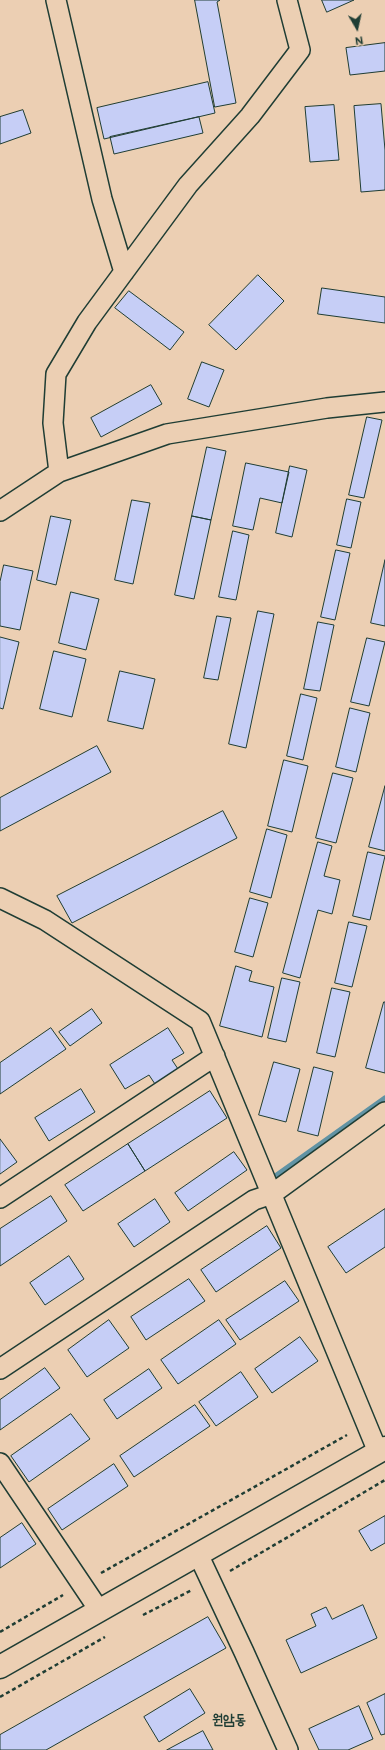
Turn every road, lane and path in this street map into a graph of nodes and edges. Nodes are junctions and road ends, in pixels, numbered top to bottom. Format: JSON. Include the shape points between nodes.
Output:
{"nodes":[{"id":1,"x":56,"y":0,"type":"edge"},
{"id":2,"x":287,"y":0,"type":"edge"},
{"id":3,"x":124,"y":272,"type":"junction"},
{"id":4,"x":385,"y":402,"type":"edge"},
{"id":5,"x":59,"y":472,"type":"junction"},
{"id":6,"x":0,"y":511,"type":"edge"},
{"id":7,"x":0,"y":898,"type":"edge"},
{"id":8,"x":215,"y":1056,"type":"junction"},
{"id":9,"x":385,"y":1112,"type":"edge"},
{"id":10,"x":272,"y":1194,"type":"junction"},
{"id":11,"x":0,"y":1198,"type":"edge"},
{"id":12,"x":0,"y":1369,"type":"edge"},
{"id":13,"x":366,"y":1424,"type":"junction"},
{"id":14,"x":382,"y":1450,"type":"edge"},
{"id":15,"x":0,"y":1463,"type":"edge"},
{"id":16,"x":198,"y":1554,"type":"junction"},
{"id":17,"x":82,"y":1584,"type":"junction"},
{"id":18,"x":99,"y":1610,"type":"junction"},
{"id":19,"x":0,"y":1632,"type":"edge"},
{"id":20,"x":0,"y":1667,"type":"edge"},
{"id":21,"x":288,"y":1750,"type":"edge"}],
"edges":[{"from":1,"to":3,"type":"street","via":[[102,199]]},
{"from":2,"to":3,"type":"street","via":[[300,50],[250,116],[188,185]]},
{"from":3,"to":5,"type":"street","via":[[87,322],[56,374],[53,423]]},
{"from":4,"to":5,"type":"street","via":[[327,408],[167,434]]},
{"from":5,"to":6,"type":"street"},
{"from":7,"to":8,"type":"street","via":[[45,920],[200,1021]]},
{"from":8,"to":10,"type":"street"},
{"from":8,"to":11,"type":"street"},
{"from":9,"to":10,"type":"street"},
{"from":10,"to":12,"type":"street","via":[[254,1200]]},
{"from":10,"to":13,"type":"street"},
{"from":13,"to":14,"type":"street"},
{"from":13,"to":17,"type":"path"},
{"from":14,"to":16,"type":"main road"},
{"from":15,"to":17,"type":"street"},
{"from":16,"to":18,"type":"main road"},
{"from":16,"to":21,"type":"street"},
{"from":17,"to":18,"type":"street"},
{"from":17,"to":19,"type":"path"},
{"from":18,"to":20,"type":"main road"}]}
